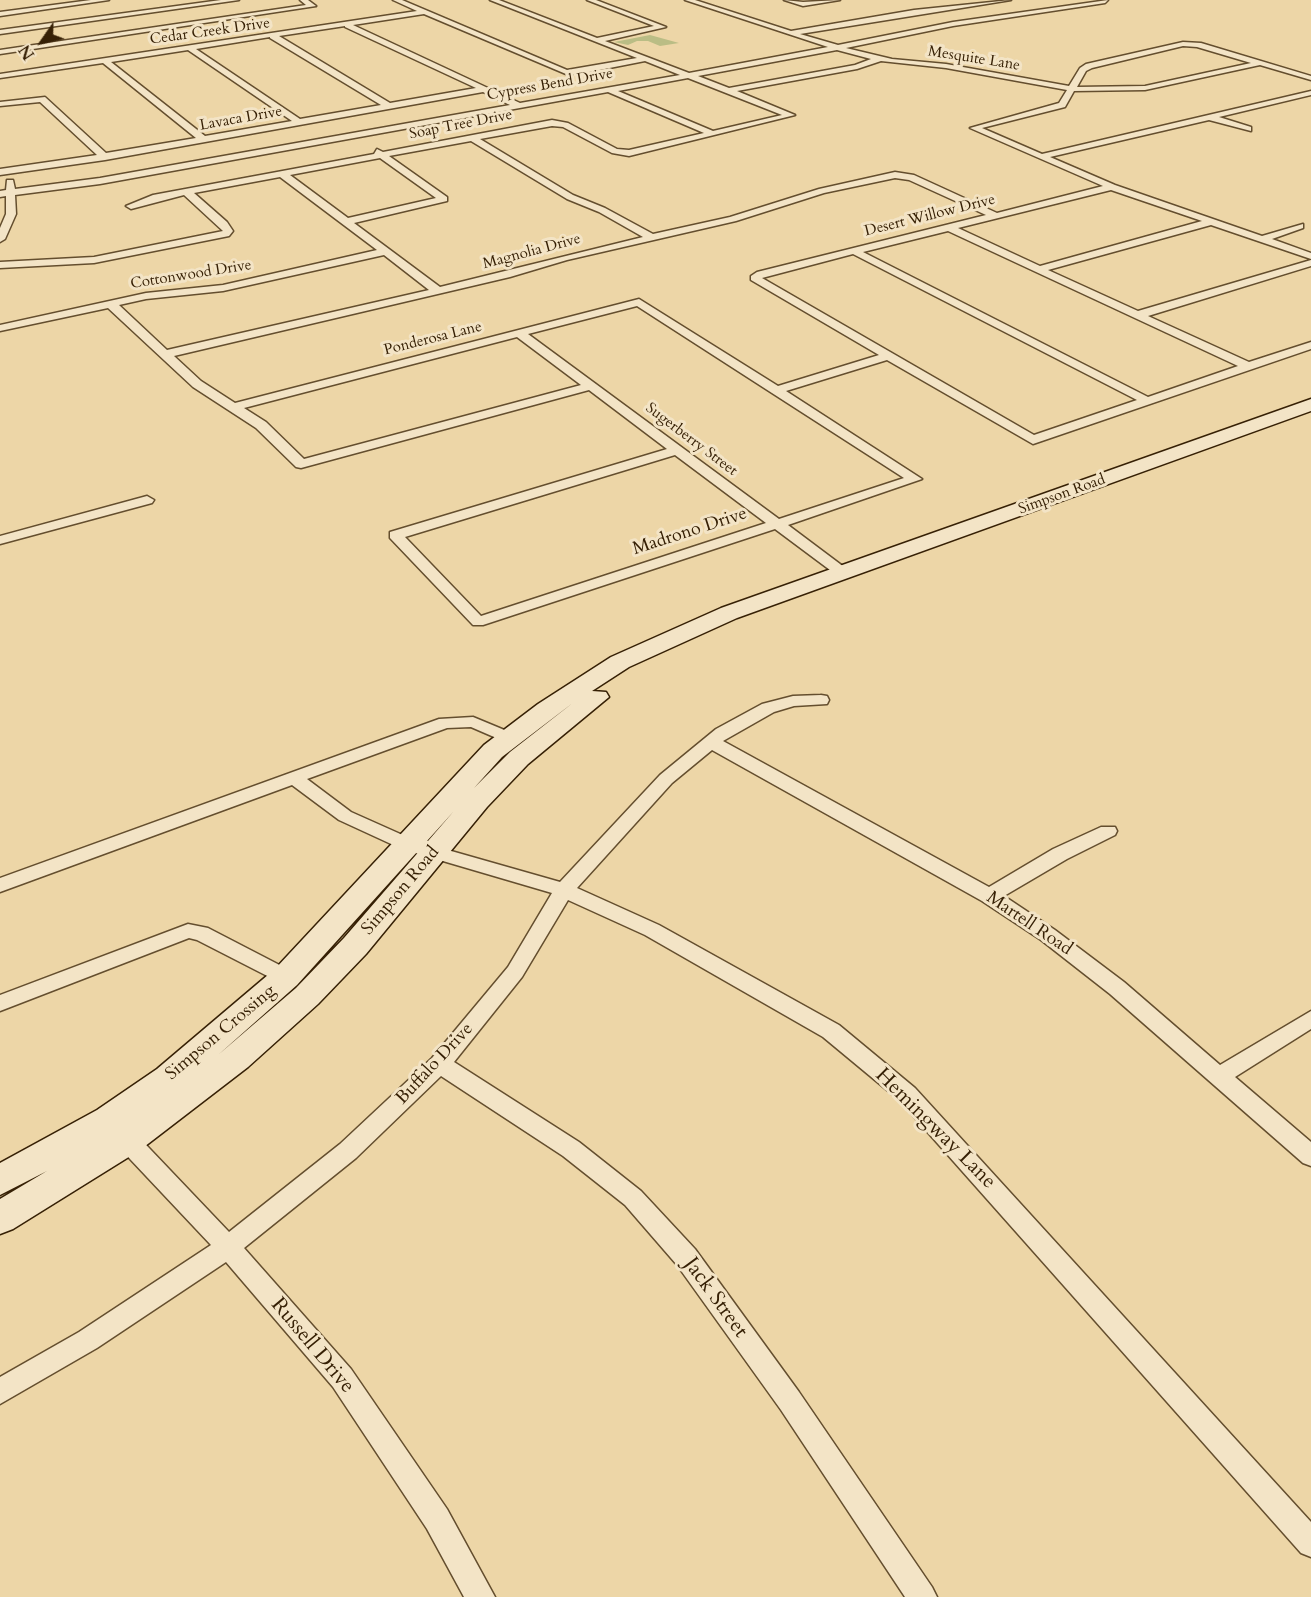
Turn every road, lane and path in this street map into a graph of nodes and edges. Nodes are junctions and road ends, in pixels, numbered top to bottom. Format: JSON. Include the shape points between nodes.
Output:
{"nodes":[{"id":1,"x":106,"y":0,"type":"edge"},
{"id":2,"x":236,"y":0,"type":"edge"},
{"id":3,"x":303,"y":0,"type":"edge"},
{"id":4,"x":396,"y":0,"type":"edge"},
{"id":5,"x":493,"y":0,"type":"edge"},
{"id":6,"x":590,"y":0,"type":"edge"},
{"id":7,"x":688,"y":0,"type":"edge"},
{"id":8,"x":787,"y":0,"type":"edge"},
{"id":9,"x":837,"y":0,"type":"edge"},
{"id":10,"x":975,"y":0,"type":"edge"},
{"id":11,"x":1008,"y":0,"type":"edge"},
{"id":12,"x":1105,"y":1,"type":"edge"},
{"id":13,"x":985,"y":3,"type":"junction"},
{"id":14,"x":425,"y":12,"type":"junction"},
{"id":15,"x":0,"y":14,"type":"edge"},
{"id":16,"x":1018,"y":15,"type":"junction"},
{"id":17,"x":348,"y":25,"type":"junction"},
{"id":18,"x":0,"y":32,"type":"edge"},
{"id":19,"x":789,"y":33,"type":"junction"},
{"id":20,"x":273,"y":36,"type":"junction"},
{"id":21,"x":597,"y":40,"type":"junction"},
{"id":22,"x":834,"y":47,"type":"junction"},
{"id":23,"x":190,"y":48,"type":"junction"},
{"id":24,"x":0,"y":52,"type":"edge"},
{"id":25,"x":648,"y":58,"type":"junction"},
{"id":26,"x":880,"y":59,"type":"junction"},
{"id":27,"x":106,"y":61,"type":"junction"},
{"id":28,"x":1260,"y":63,"type":"junction"},
{"id":29,"x":687,"y":74,"type":"junction"},
{"id":30,"x":0,"y":76,"type":"edge"},
{"id":31,"x":1311,"y":78,"type":"edge"},
{"id":32,"x":1073,"y":88,"type":"junction"},
{"id":33,"x":486,"y":89,"type":"junction"},
{"id":34,"x":607,"y":89,"type":"junction"},
{"id":35,"x":730,"y":91,"type":"junction"},
{"id":36,"x":1311,"y":93,"type":"edge"},
{"id":37,"x":0,"y":105,"type":"edge"},
{"id":38,"x":517,"y":105,"type":"junction"},
{"id":39,"x":389,"y":106,"type":"junction"},
{"id":40,"x":1209,"y":117,"type":"junction"},
{"id":41,"x":299,"y":122,"type":"junction"},
{"id":42,"x":1248,"y":129,"type":"dead end"},
{"id":43,"x":714,"y":134,"type":"junction"},
{"id":44,"x":353,"y":135,"type":"junction"},
{"id":45,"x":472,"y":138,"type":"junction"},
{"id":46,"x":203,"y":139,"type":"junction"},
{"id":47,"x":363,"y":142,"type":"dead end"},
{"id":48,"x":372,"y":148,"type":"dead end"},
{"id":49,"x":381,"y":155,"type":"junction"},
{"id":50,"x":105,"y":157,"type":"junction"},
{"id":51,"x":1040,"y":157,"type":"junction"},
{"id":52,"x":4,"y":172,"type":"edge"},
{"id":53,"x":283,"y":174,"type":"junction"},
{"id":54,"x":1112,"y":187,"type":"junction"},
{"id":55,"x":187,"y":192,"type":"junction"},
{"id":56,"x":12,"y":193,"type":"junction"},
{"id":57,"x":0,"y":195,"type":"edge"},
{"id":58,"x":131,"y":206,"type":"dead end"},
{"id":59,"x":994,"y":215,"type":"junction"},
{"id":60,"x":349,"y":221,"type":"junction"},
{"id":61,"x":1214,"y":221,"type":"junction"},
{"id":62,"x":1299,"y":226,"type":"dead end"},
{"id":63,"x":948,"y":227,"type":"junction"},
{"id":64,"x":652,"y":238,"type":"junction"},
{"id":65,"x":0,"y":239,"type":"edge"},
{"id":66,"x":1263,"y":239,"type":"junction"},
{"id":67,"x":854,"y":250,"type":"junction"},
{"id":68,"x":387,"y":251,"type":"junction"},
{"id":69,"x":1311,"y":256,"type":"edge"},
{"id":70,"x":1311,"y":263,"type":"edge"},
{"id":71,"x":0,"y":265,"type":"edge"},
{"id":72,"x":1039,"y":269,"type":"junction"},
{"id":73,"x":438,"y":291,"type":"junction"},
{"id":74,"x":111,"y":304,"type":"junction"},
{"id":75,"x":1138,"y":315,"type":"junction"},
{"id":76,"x":0,"y":327,"type":"edge"},
{"id":77,"x":519,"y":333,"type":"junction"},
{"id":78,"x":1311,"y":345,"type":"edge"},
{"id":79,"x":166,"y":354,"type":"junction"},
{"id":80,"x":888,"y":356,"type":"junction"},
{"id":81,"x":1249,"y":367,"type":"junction"},
{"id":82,"x":591,"y":386,"type":"junction"},
{"id":83,"x":776,"y":390,"type":"junction"},
{"id":84,"x":1148,"y":401,"type":"junction"},
{"id":85,"x":1311,"y":405,"type":"edge"},
{"id":86,"x":235,"y":407,"type":"junction"},
{"id":87,"x":676,"y":450,"type":"junction"},
{"id":88,"x":147,"y":500,"type":"dead end"},
{"id":89,"x":777,"y":524,"type":"junction"},
{"id":90,"x":0,"y":540,"type":"edge"},
{"id":91,"x":843,"y":573,"type":"junction"},
{"id":92,"x":813,"y":584,"type":"junction"},
{"id":93,"x":820,"y":700,"type":"dead end"},
{"id":94,"x":508,"y":738,"type":"junction"},
{"id":95,"x":711,"y":742,"type":"junction"},
{"id":96,"x":295,"y":779,"type":"junction"},
{"id":97,"x":1108,"y":831,"type":"dead end"},
{"id":98,"x":422,"y":849,"type":"junction"},
{"id":99,"x":0,"y":885,"type":"edge"},
{"id":100,"x":564,"y":890,"type":"junction"},
{"id":101,"x":989,"y":896,"type":"junction"},
{"id":102,"x":286,"y":977,"type":"junction"},
{"id":103,"x":0,"y":1004,"type":"edge"},
{"id":104,"x":1311,"y":1019,"type":"edge"},
{"id":105,"x":440,"y":1064,"type":"junction"},
{"id":106,"x":1221,"y":1075,"type":"junction"},
{"id":107,"x":118,"y":1130,"type":"junction"},
{"id":108,"x":1311,"y":1156,"type":"edge"},
{"id":109,"x":0,"y":1180,"type":"edge"},
{"id":110,"x":0,"y":1218,"type":"edge"},
{"id":111,"x":228,"y":1247,"type":"junction"},
{"id":112,"x":0,"y":1391,"type":"edge"},
{"id":113,"x":1311,"y":1543,"type":"edge"},
{"id":114,"x":480,"y":1597,"type":"edge"},
{"id":115,"x":922,"y":1597,"type":"edge"}],
"edges":[{"from":1,"to":15,"type":"street"},
{"from":2,"to":18,"type":"street"},
{"from":3,"to":24,"type":"street","via":[[314,6]]},
{"from":4,"to":14,"type":"street"},
{"from":5,"to":21,"type":"street"},
{"from":6,"to":21,"type":"street","via":[[662,27]]},
{"from":7,"to":19,"type":"street","name":"Mesquite Lane"},
{"from":8,"to":9,"type":"street","via":[[803,4]]},
{"from":10,"to":13,"type":"street"},
{"from":11,"to":13,"type":"street"},
{"from":12,"to":16,"type":"street","name":"Cypress Bend Drive"},
{"from":13,"to":16,"type":"street"},
{"from":13,"to":19,"type":"street"},
{"from":14,"to":17,"type":"street","name":"Cedar Creek Drive"},
{"from":14,"to":25,"type":"street","via":[[572,73]]},
{"from":16,"to":22,"type":"street","name":"Cypress Bend Drive"},
{"from":17,"to":20,"type":"street","name":"Cedar Creek Drive"},
{"from":17,"to":33,"type":"street"},
{"from":19,"to":22,"type":"street","name":"Mesquite Lane"},
{"from":20,"to":23,"type":"street","name":"Cedar Creek Drive"},
{"from":20,"to":39,"type":"street"},
{"from":21,"to":25,"type":"street"},
{"from":22,"to":26,"type":"street","name":"Mesquite Lane"},
{"from":22,"to":29,"type":"street","name":"Cypress Bend Drive"},
{"from":23,"to":27,"type":"street","name":"Cedar Creek Drive"},
{"from":23,"to":41,"type":"street"},
{"from":25,"to":29,"type":"street"},
{"from":26,"to":32,"type":"street","name":"Mesquite Lane"},
{"from":26,"to":35,"type":"street","via":[[857,67]]},
{"from":27,"to":30,"type":"street","name":"Cedar Creek Drive"},
{"from":27,"to":46,"type":"street"},
{"from":28,"to":31,"type":"street"},
{"from":28,"to":32,"type":"street","name":"Mesquite Lane","via":[[1145,88]]},
{"from":28,"to":32,"type":"street","via":[[1191,44],[1099,62],[1083,70]]},
{"from":29,"to":34,"type":"street","name":"Cypress Bend Drive"},
{"from":29,"to":35,"type":"street"},
{"from":32,"to":51,"type":"street","via":[[1068,100],[1053,109],[974,128]]},
{"from":33,"to":38,"type":"street"},
{"from":33,"to":39,"type":"street","name":"Lavaca Drive"},
{"from":34,"to":38,"type":"street","name":"Cypress Bend Drive"},
{"from":34,"to":43,"type":"street"},
{"from":35,"to":43,"type":"street","name":"Soap Tree Drive","via":[[791,115]]},
{"from":36,"to":40,"type":"street"},
{"from":37,"to":50,"type":"street","via":[[42,99]]},
{"from":38,"to":44,"type":"street","name":"Cypress Bend Drive"},
{"from":39,"to":41,"type":"street","name":"Lavaca Drive"},
{"from":40,"to":42,"type":"street"},
{"from":40,"to":51,"type":"street"},
{"from":41,"to":46,"type":"street","name":"Lavaca Drive"},
{"from":43,"to":45,"type":"street","name":"Soap Tree Drive","via":[[622,153],[556,123]]},
{"from":44,"to":47,"type":"street"},
{"from":44,"to":56,"type":"street","name":"Cypress Bend Drive"},
{"from":45,"to":49,"type":"street","name":"Soap Tree Drive"},
{"from":45,"to":64,"type":"street","via":[[570,197]]},
{"from":46,"to":50,"type":"street","name":"Lavaca Drive"},
{"from":48,"to":49,"type":"street"},
{"from":49,"to":53,"type":"street","name":"Soap Tree Drive"},
{"from":49,"to":60,"type":"street","via":[[444,199]]},
{"from":50,"to":52,"type":"street","name":"Lavaca Drive"},
{"from":51,"to":54,"type":"street"},
{"from":52,"to":56,"type":"street"},
{"from":53,"to":55,"type":"street","name":"Soap Tree Drive"},
{"from":53,"to":60,"type":"street"},
{"from":54,"to":59,"type":"street","name":"Desert Willow Drive"},
{"from":54,"to":61,"type":"street"},
{"from":55,"to":58,"type":"street","name":"Soap Tree Drive"},
{"from":55,"to":71,"type":"street","via":[[228,231],[225,234],[94,260]]},
{"from":56,"to":57,"type":"street","name":"Cypress Bend Drive"},
{"from":56,"to":65,"type":"street","via":[[11,214]]},
{"from":59,"to":63,"type":"street","name":"Desert Willow Drive"},
{"from":59,"to":64,"type":"street","name":"Magnolia Drive","via":[[903,175],[822,191],[733,219]]},
{"from":60,"to":68,"type":"street"},
{"from":61,"to":66,"type":"street"},
{"from":61,"to":72,"type":"street"},
{"from":62,"to":66,"type":"street"},
{"from":63,"to":67,"type":"street","name":"Desert Willow Drive"},
{"from":63,"to":72,"type":"street"},
{"from":64,"to":73,"type":"street","name":"Magnolia Drive"},
{"from":66,"to":69,"type":"street"},
{"from":67,"to":80,"type":"street","name":"Desert Willow Drive","via":[[756,276],[756,280]]},
{"from":67,"to":84,"type":"street"},
{"from":68,"to":73,"type":"street"},
{"from":68,"to":74,"type":"street","name":"Cottonwood Drive","via":[[223,288]]},
{"from":70,"to":75,"type":"street"},
{"from":72,"to":75,"type":"street"},
{"from":73,"to":79,"type":"street","name":"Magnolia Drive"},
{"from":74,"to":76,"type":"street","name":"Cottonwood Drive"},
{"from":74,"to":79,"type":"street"},
{"from":75,"to":81,"type":"street"},
{"from":77,"to":82,"type":"street","name":"Sugerberry Street"},
{"from":77,"to":83,"type":"street","name":"Ponderosa Lane","via":[[639,302]]},
{"from":77,"to":86,"type":"street","name":"Ponderosa Lane"},
{"from":78,"to":81,"type":"street"},
{"from":79,"to":86,"type":"street","via":[[196,384]]},
{"from":80,"to":83,"type":"street"},
{"from":80,"to":84,"type":"street","via":[[1033,440]]},
{"from":81,"to":84,"type":"street"},
{"from":82,"to":86,"type":"street","via":[[301,464],[276,437]]},
{"from":82,"to":87,"type":"street","name":"Sugerberry Street"},
{"from":83,"to":89,"type":"street","name":"Madrono Drive","via":[[915,479]]},
{"from":85,"to":91,"type":"street","name":"Simpson Road"},
{"from":87,"to":89,"type":"street","name":"Sugerberry Street"},
{"from":87,"to":89,"type":"street","name":"Madrono Drive","via":[[394,535],[478,622]]},
{"from":88,"to":90,"type":"street"},
{"from":89,"to":91,"type":"street","name":"Sugerberry Street"},
{"from":91,"to":92,"type":"street","name":"Simpson Road"},
{"from":92,"to":94,"type":"street","name":"Simpson Road","via":[[729,613],[620,662]]},
{"from":92,"to":98,"type":"street","name":"Simpson Road","via":[[742,623],[656,662],[572,714]]},
{"from":93,"to":95,"type":"street","name":"Buffalo Drive","via":[[793,701],[768,708]]},
{"from":94,"to":96,"type":"street","via":[[473,722],[445,723]]},
{"from":94,"to":98,"type":"street","name":"Simpson Road","via":[[493,751]]},
{"from":95,"to":100,"type":"street","name":"Buffalo Drive","via":[[666,779]]},
{"from":95,"to":101,"type":"street","name":"Martell Road"},
{"from":96,"to":98,"type":"street","name":"Hemingway Lane","via":[[345,816]]},
{"from":96,"to":99,"type":"street"},
{"from":97,"to":101,"type":"street"},
{"from":98,"to":100,"type":"street","name":"Hemingway Lane"},
{"from":98,"to":102,"type":"street","name":"Simpson Crossing"},
{"from":98,"to":107,"type":"street","name":"Simpson Road","via":[[355,946],[307,996],[237,1058]]},
{"from":100,"to":105,"type":"street","name":"Buffalo Drive","via":[[515,972]]},
{"from":100,"to":113,"type":"street","name":"Hemingway Lane","via":[[652,930],[750,982],[831,1031],[907,1094]]},
{"from":101,"to":106,"type":"street","name":"Martell Road","via":[[1117,988]]},
{"from":102,"to":103,"type":"street","via":[[201,933],[188,932]]},
{"from":102,"to":107,"type":"street","name":"Simpson Crossing","via":[[169,1078]]},
{"from":104,"to":106,"type":"street"},
{"from":105,"to":111,"type":"street","name":"Buffalo Drive","via":[[348,1151]]},
{"from":105,"to":115,"type":"street","name":"Jack Street","via":[[571,1149],[641,1206],[686,1257],[790,1401]]},
{"from":106,"to":108,"type":"street","name":"Martell Road"},
{"from":107,"to":109,"type":"street","name":"Simpson Crossing"},
{"from":107,"to":110,"type":"street","name":"Simpson Road"},
{"from":107,"to":111,"type":"street","name":"Russell Drive"},
{"from":111,"to":112,"type":"street","name":"Buffalo Drive","via":[[88,1340]]},
{"from":111,"to":114,"type":"street","name":"Russell Drive","via":[[342,1378],[437,1519]]}]}
